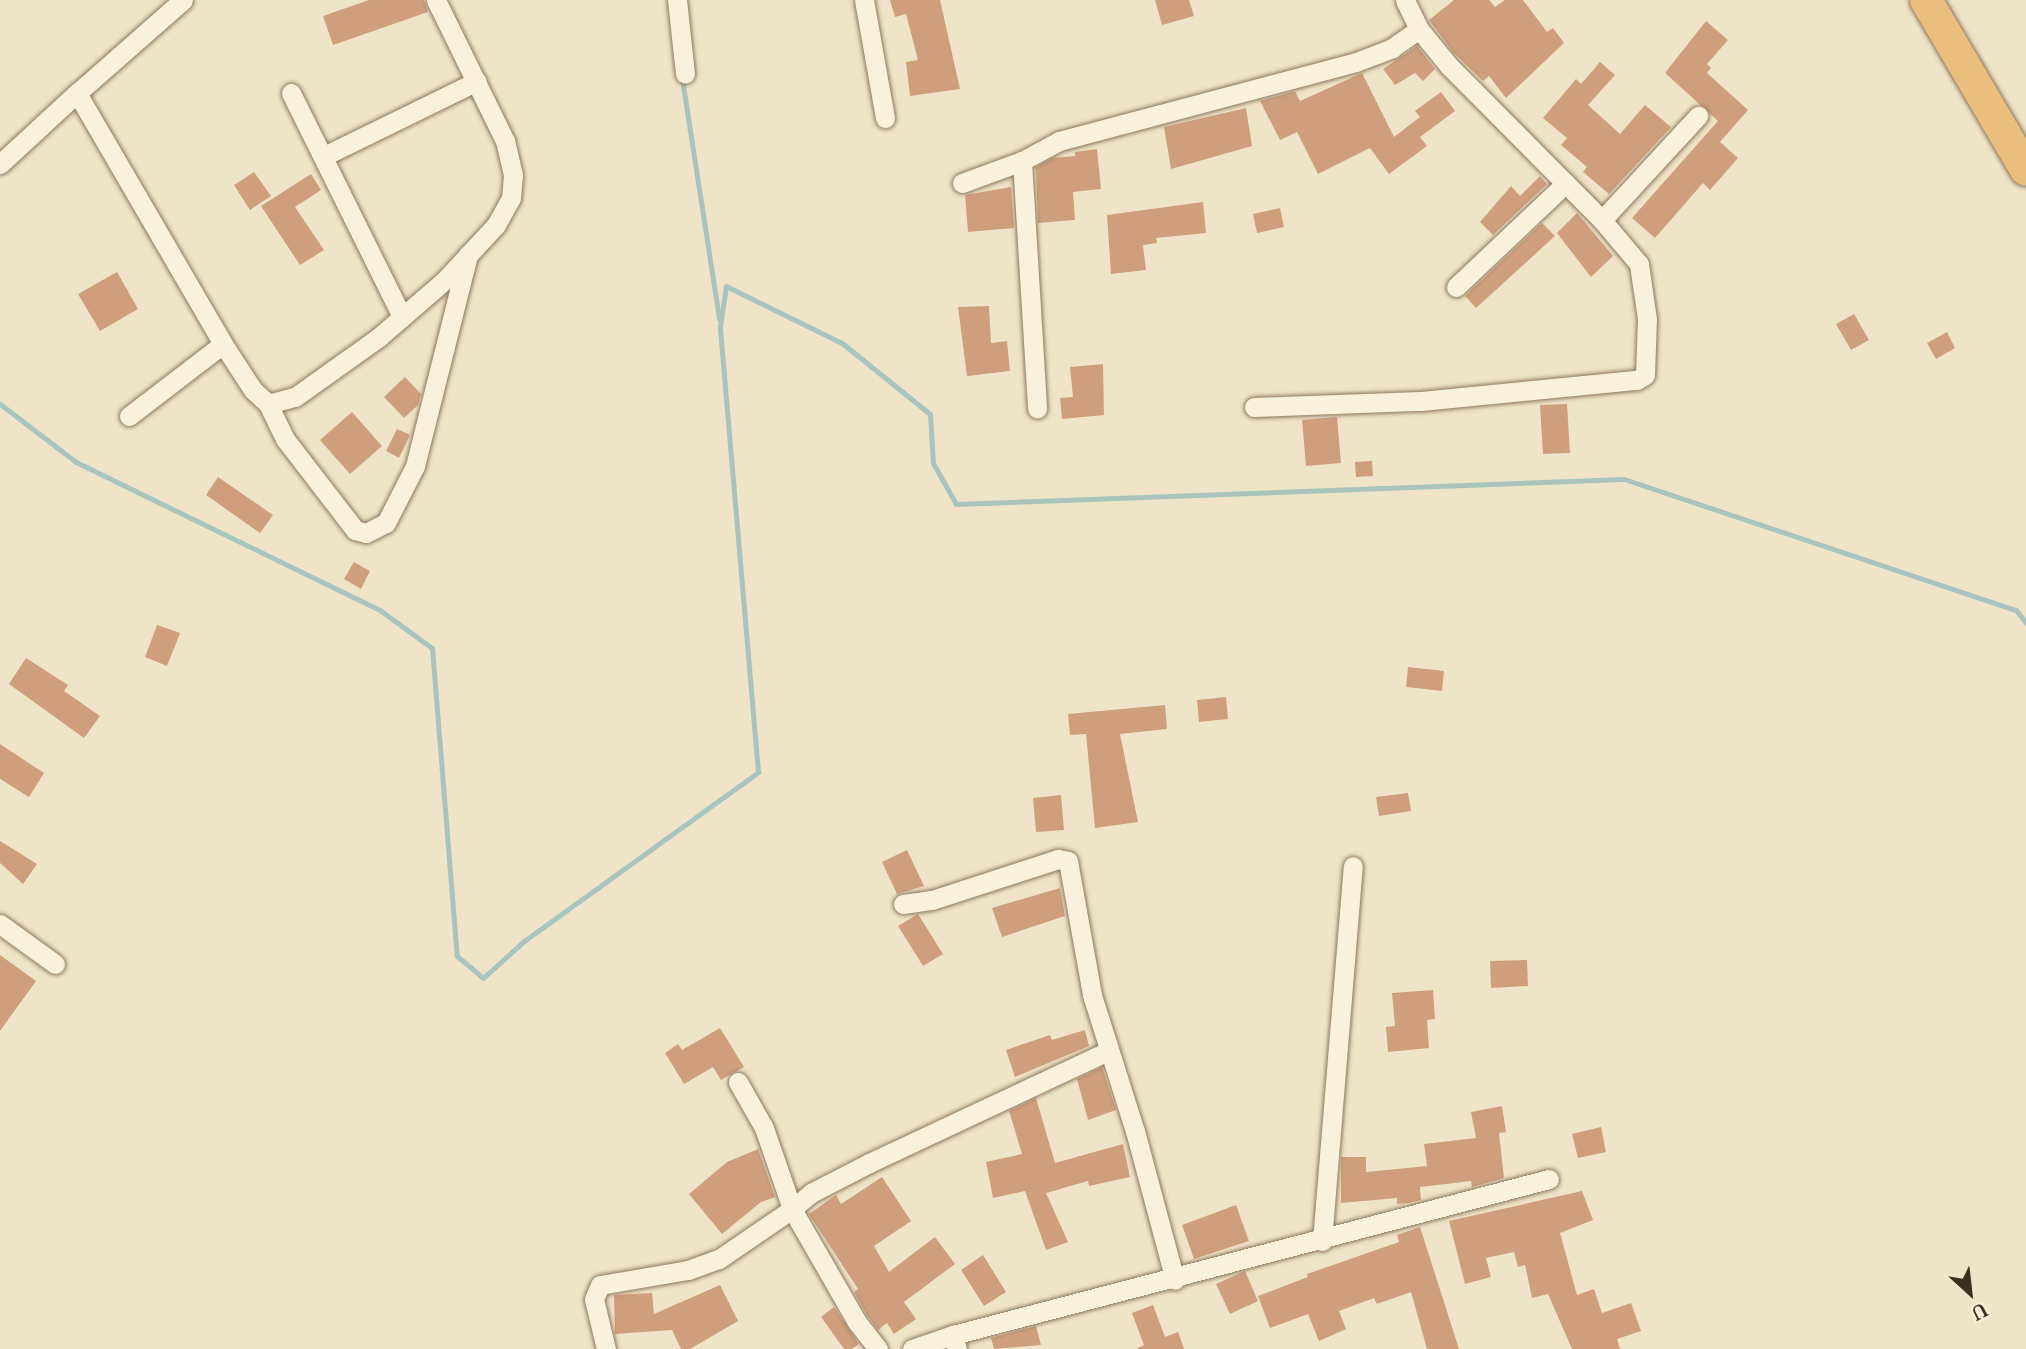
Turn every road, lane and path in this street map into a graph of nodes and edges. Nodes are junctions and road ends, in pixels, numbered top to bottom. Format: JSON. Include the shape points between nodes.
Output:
{"nodes":[{"id":1,"x":183,"y":0,"type":"edge"},
{"id":2,"x":436,"y":0,"type":"edge"},
{"id":3,"x":677,"y":0,"type":"edge"},
{"id":4,"x":864,"y":0,"type":"edge"},
{"id":5,"x":1405,"y":0,"type":"edge"},
{"id":6,"x":1926,"y":0,"type":"edge"},
{"id":7,"x":1419,"y":29,"type":"junction"},
{"id":8,"x":685,"y":74,"type":"dead end"},
{"id":9,"x":477,"y":81,"type":"junction"},
{"id":10,"x":77,"y":93,"type":"junction"},
{"id":11,"x":290,"y":93,"type":"dead end"},
{"id":12,"x":1698,"y":116,"type":"dead end"},
{"id":13,"x":885,"y":118,"type":"dead end"},
{"id":14,"x":324,"y":156,"type":"junction"},
{"id":15,"x":1022,"y":161,"type":"junction"},
{"id":16,"x":0,"y":164,"type":"edge"},
{"id":17,"x":2026,"y":170,"type":"edge"},
{"id":18,"x":962,"y":183,"type":"dead end"},
{"id":19,"x":1566,"y":183,"type":"junction"},
{"id":20,"x":1602,"y":220,"type":"junction"},
{"id":21,"x":468,"y":255,"type":"junction"},
{"id":22,"x":1456,"y":287,"type":"dead end"},
{"id":23,"x":402,"y":317,"type":"junction"},
{"id":24,"x":223,"y":344,"type":"junction"},
{"id":25,"x":268,"y":404,"type":"junction"},
{"id":26,"x":1254,"y":407,"type":"dead end"},
{"id":27,"x":1037,"y":409,"type":"dead end"},
{"id":28,"x":130,"y":416,"type":"dead end"},
{"id":29,"x":1353,"y":866,"type":"dead end"},
{"id":30,"x":903,"y":904,"type":"dead end"},
{"id":31,"x":0,"y":924,"type":"edge"},
{"id":32,"x":55,"y":964,"type":"dead end"},
{"id":33,"x":1108,"y":1051,"type":"junction"},
{"id":34,"x":738,"y":1082,"type":"dead end"},
{"id":35,"x":1549,"y":1179,"type":"dead end"},
{"id":36,"x":792,"y":1209,"type":"junction"},
{"id":37,"x":1322,"y":1241,"type":"junction"},
{"id":38,"x":1175,"y":1280,"type":"junction"},
{"id":39,"x":955,"y":1342,"type":"edge"},
{"id":40,"x":606,"y":1349,"type":"edge"},
{"id":41,"x":878,"y":1349,"type":"edge"},
{"id":42,"x":912,"y":1349,"type":"edge"}],
"edges":[{"from":1,"to":10,"type":"street"},
{"from":2,"to":9,"type":"street"},
{"from":3,"to":8,"type":"street"},
{"from":4,"to":13,"type":"street"},
{"from":5,"to":7,"type":"street"},
{"from":6,"to":17,"type":"highway"},
{"from":7,"to":15,"type":"street","via":[[1392,48],[1356,62],[1059,141]]},
{"from":7,"to":19,"type":"street","via":[[1449,66]]},
{"from":9,"to":14,"type":"street"},
{"from":9,"to":21,"type":"street","via":[[505,141],[513,175],[511,198],[496,225]]},
{"from":10,"to":16,"type":"street"},
{"from":10,"to":24,"type":"street"},
{"from":11,"to":14,"type":"street"},
{"from":12,"to":20,"type":"street"},
{"from":14,"to":23,"type":"street"},
{"from":15,"to":18,"type":"street"},
{"from":15,"to":27,"type":"street"},
{"from":19,"to":20,"type":"street"},
{"from":19,"to":22,"type":"street"},
{"from":20,"to":26,"type":"street","via":[[1639,264],[1643,280],[1649,356],[1645,374],[1637,380],[1421,401]]},
{"from":21,"to":23,"type":"street"},
{"from":21,"to":25,"type":"street","via":[[415,466],[378,530],[355,530],[285,439]]},
{"from":23,"to":25,"type":"street","via":[[295,397]]},
{"from":24,"to":25,"type":"street","via":[[253,390]]},
{"from":24,"to":28,"type":"street"},
{"from":29,"to":37,"type":"street"},
{"from":30,"to":33,"type":"street","via":[[932,900],[1065,858]]},
{"from":31,"to":32,"type":"street"},
{"from":33,"to":36,"type":"street","via":[[869,1163],[811,1193]]},
{"from":33,"to":38,"type":"street"},
{"from":34,"to":36,"type":"street","via":[[764,1128]]},
{"from":35,"to":37,"type":"street"},
{"from":36,"to":40,"type":"street","via":[[719,1259],[688,1270],[600,1285],[594,1299]]},
{"from":36,"to":41,"type":"street","via":[[857,1322]]},
{"from":37,"to":38,"type":"street"},
{"from":38,"to":39,"type":"street"},
{"from":39,"to":42,"type":"street"}]}
